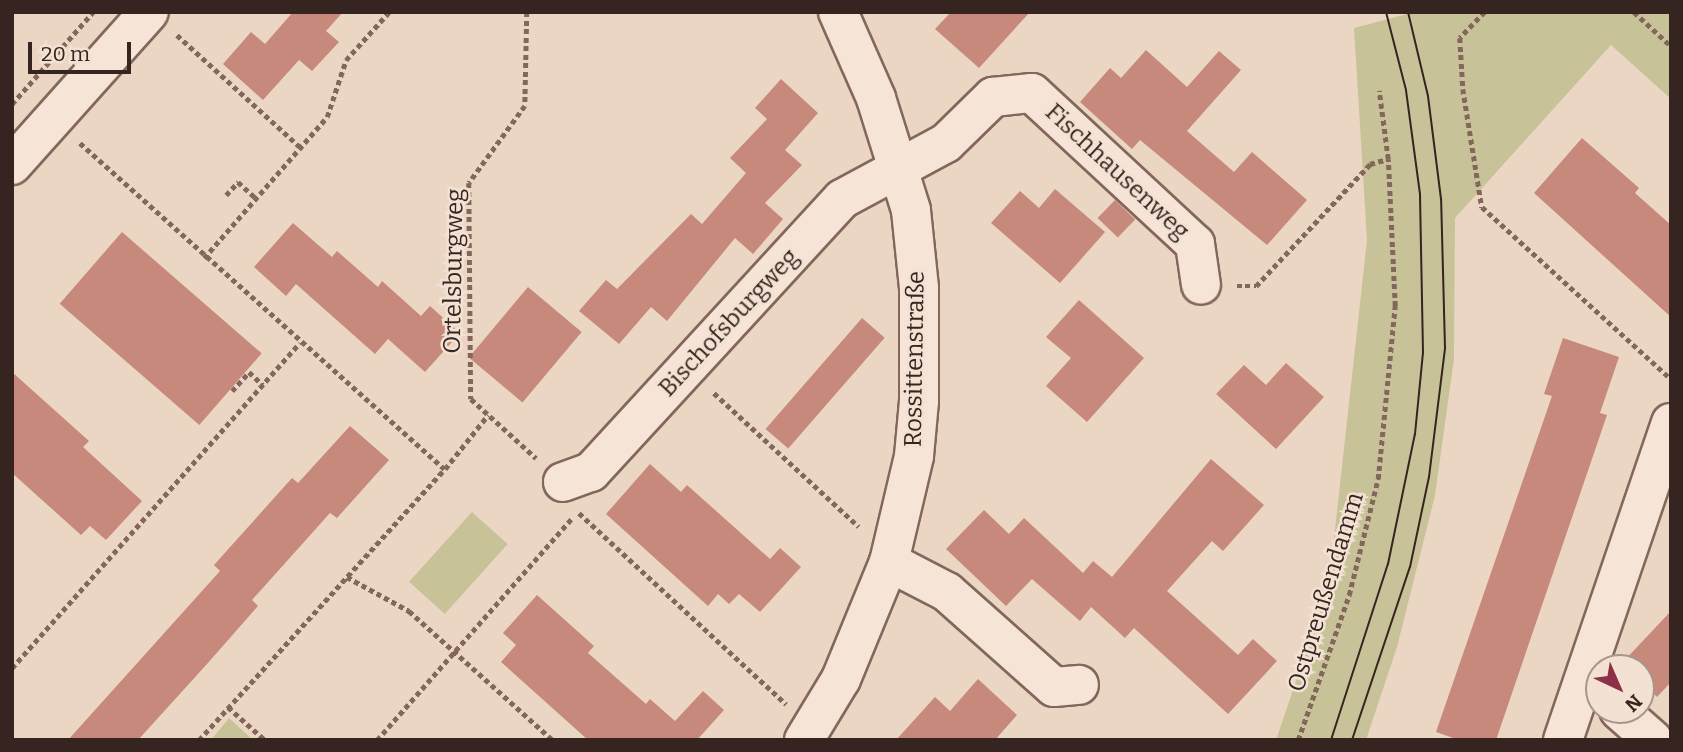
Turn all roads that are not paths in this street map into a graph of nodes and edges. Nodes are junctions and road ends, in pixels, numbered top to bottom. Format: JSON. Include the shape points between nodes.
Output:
{"nodes":[{"id":1,"x":838,"y":12,"type":"edge"},
{"id":2,"x":161,"y":21,"type":"edge"},
{"id":3,"x":12,"y":165,"type":"edge"},
{"id":4,"x":897,"y":166,"type":"junction"},
{"id":5,"x":1202,"y":285,"type":"road end"},
{"id":6,"x":1671,"y":422,"type":"edge"},
{"id":7,"x":570,"y":497,"type":"road end"},
{"id":8,"x":889,"y":562,"type":"junction"},
{"id":9,"x":1600,"y":654,"type":"edge"},
{"id":10,"x":1079,"y":685,"type":"dead end"},
{"id":11,"x":1585,"y":697,"type":"edge"},
{"id":12,"x":1635,"y":724,"type":"edge"},
{"id":13,"x":808,"y":734,"type":"edge"},
{"id":14,"x":1563,"y":740,"type":"edge"},
{"id":15,"x":1653,"y":740,"type":"edge"}],
"edges":[{"from":1,"to":4,"type":"street","name":"Rossittenstraße","via":[[876,98]]},
{"from":2,"to":3,"type":"street","via":[[54,119]]},
{"from":4,"to":5,"type":"street","name":"Fischhausenweg","via":[[946,143],[993,97],[1032,93],[1195,244]]},
{"from":4,"to":7,"type":"street","name":"Bischofsburgweg","via":[[842,199]]},
{"from":4,"to":8,"type":"street","name":"Rossittenstraße","via":[[916,246],[919,401],[914,456]]},
{"from":6,"to":9,"type":"street"},
{"from":8,"to":10,"type":"street","via":[[947,592],[1054,687]]},
{"from":8,"to":13,"type":"street","name":"Rossittenstraße","via":[[841,678]]},
{"from":11,"to":14,"type":"street"},
{"from":12,"to":15,"type":"street"}]}
